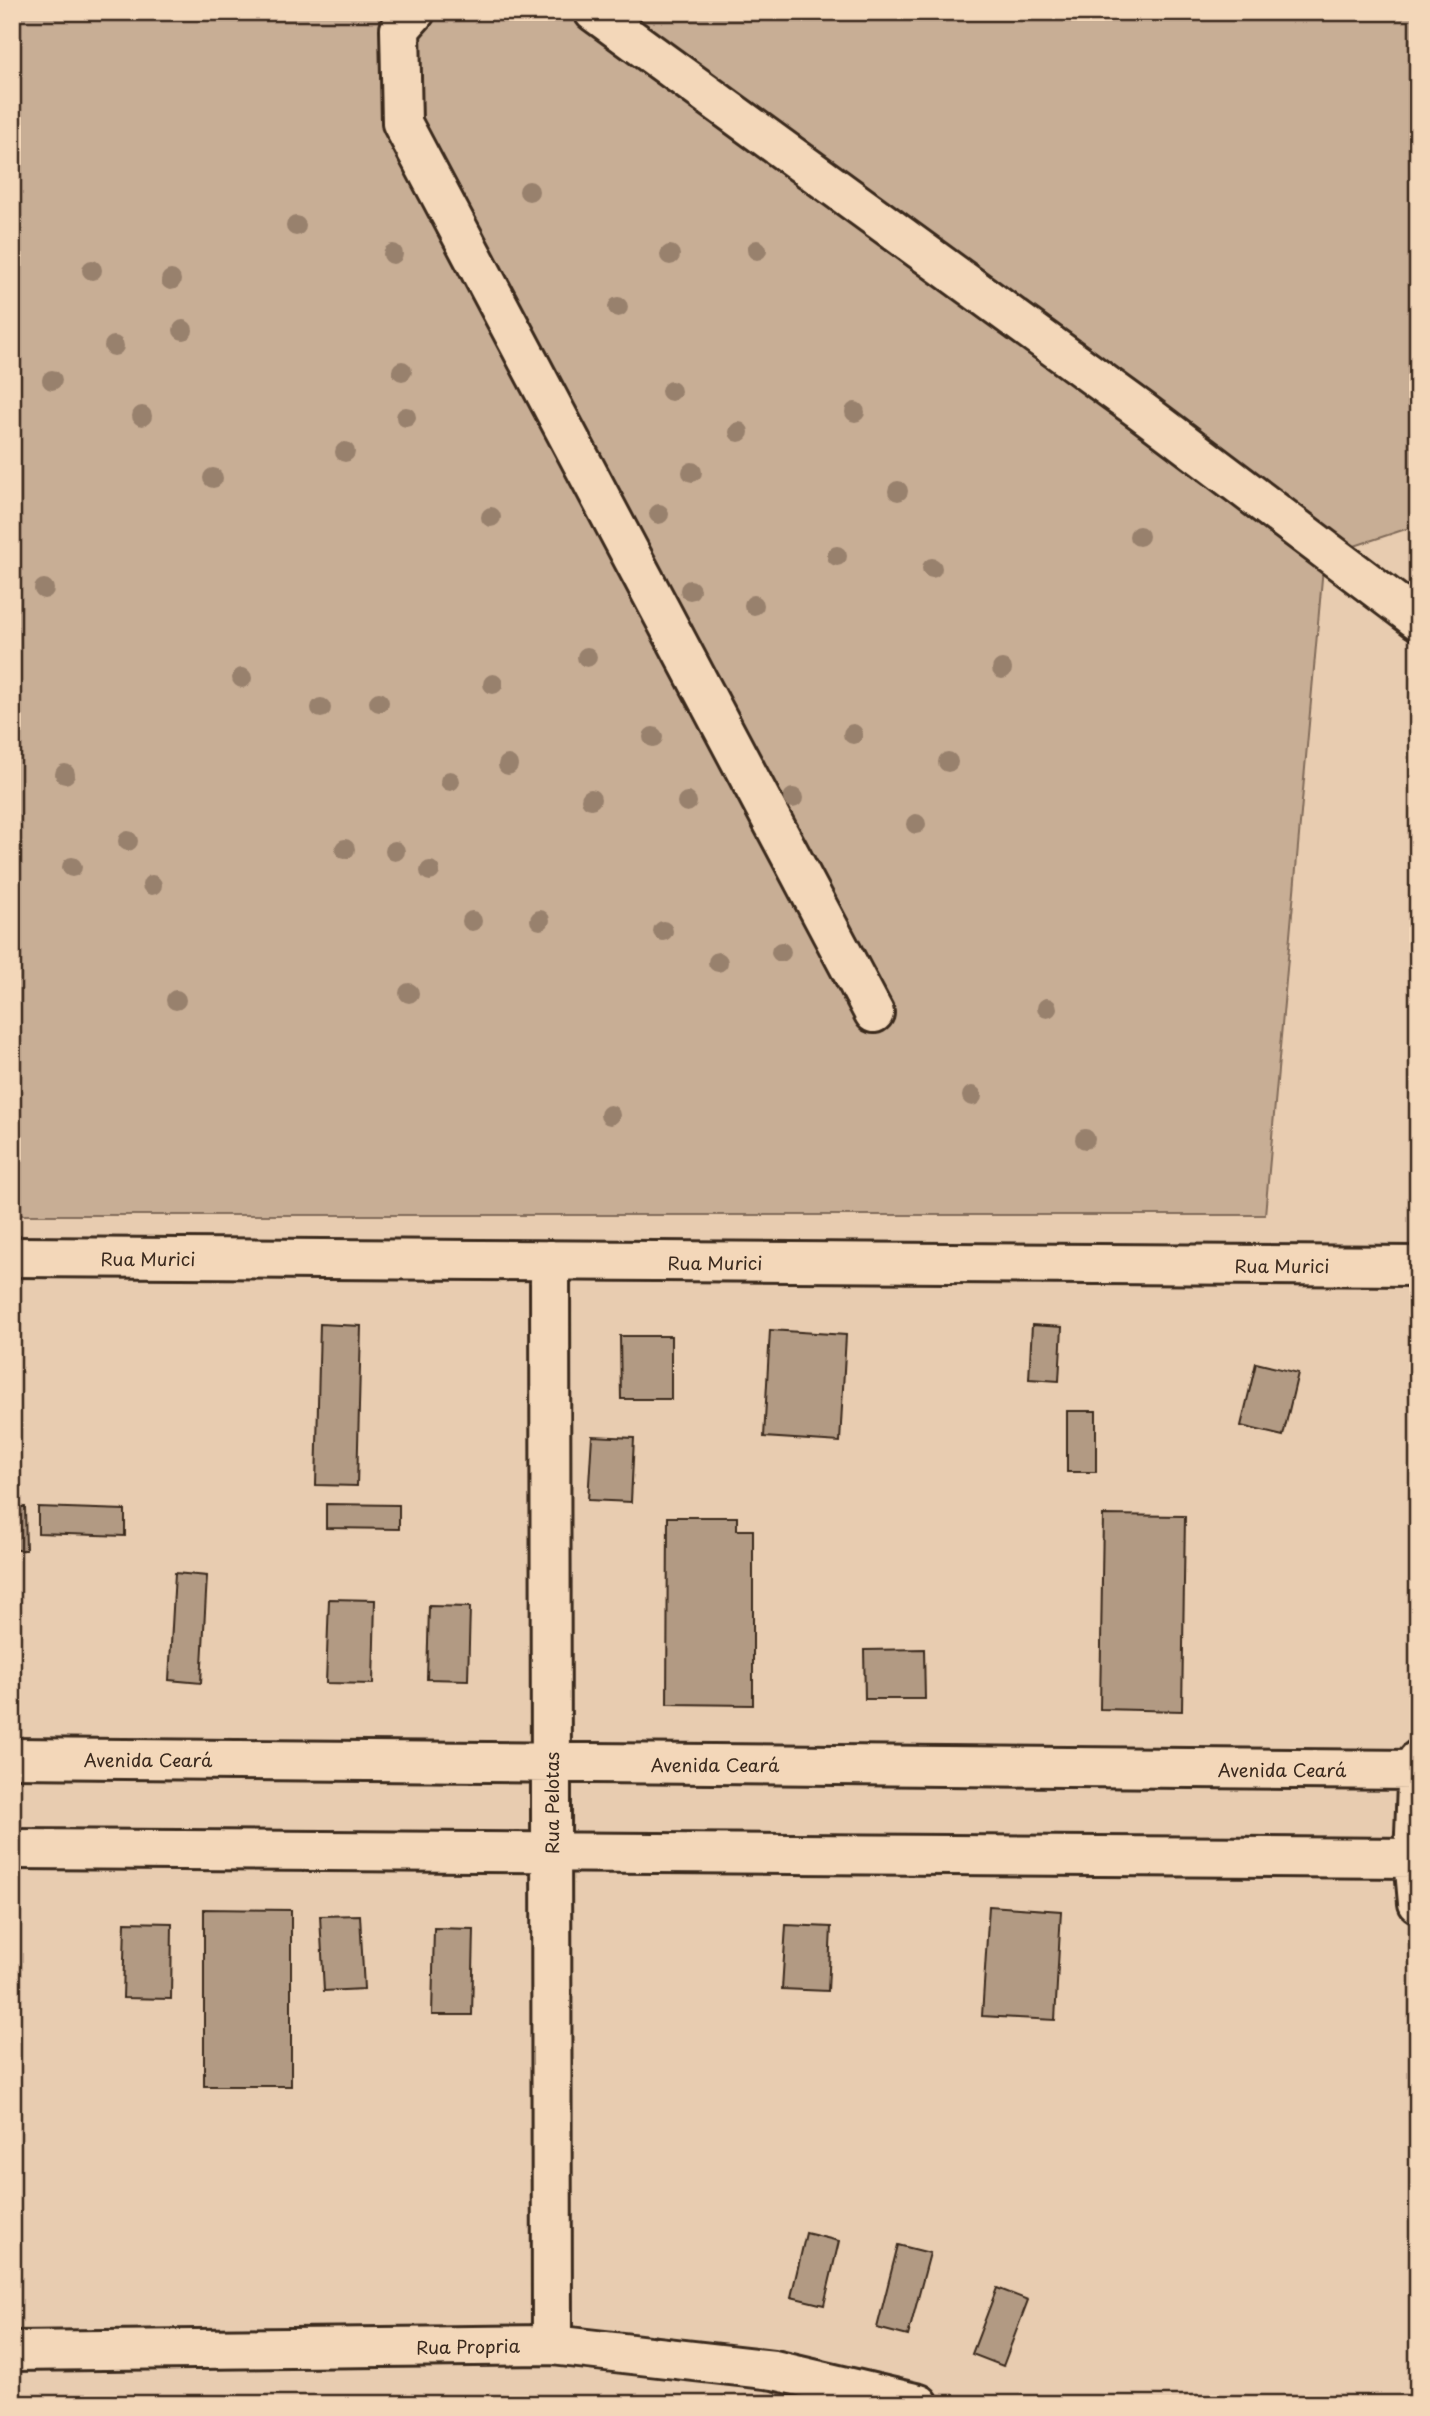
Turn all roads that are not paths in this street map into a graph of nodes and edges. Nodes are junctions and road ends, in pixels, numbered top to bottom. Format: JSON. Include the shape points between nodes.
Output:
{"nodes":[{"id":1,"x":415,"y":12,"type":"edge"},
{"id":2,"x":594,"y":12,"type":"edge"},
{"id":3,"x":1418,"y":620,"type":"edge"},
{"id":4,"x":874,"y":1013,"type":"dead end"},
{"id":5,"x":12,"y":1257,"type":"edge"},
{"id":6,"x":550,"y":1260,"type":"junction"},
{"id":7,"x":1418,"y":1266,"type":"edge"},
{"id":8,"x":12,"y":1758,"type":"edge"},
{"id":9,"x":1418,"y":1760,"type":"edge"},
{"id":10,"x":551,"y":1763,"type":"junction"},
{"id":11,"x":1418,"y":1770,"type":"edge"},
{"id":12,"x":12,"y":1849,"type":"edge"},
{"id":13,"x":551,"y":1853,"type":"junction"},
{"id":14,"x":1416,"y":1858,"type":"edge"},
{"id":15,"x":1418,"y":1903,"type":"edge"},
{"id":16,"x":552,"y":2345,"type":"junction"},
{"id":17,"x":12,"y":2351,"type":"edge"},
{"id":18,"x":919,"y":2404,"type":"edge"}],
"edges":[{"from":1,"to":4,"type":"street","via":[[400,29],[402,123]]},
{"from":2,"to":3,"type":"street","via":[[1143,412]]},
{"from":5,"to":6,"type":"street","name":"Rua Murici"},
{"from":6,"to":7,"type":"street","name":"Rua Murici"},
{"from":6,"to":10,"type":"street","name":"Rua Pelotas"},
{"from":8,"to":10,"type":"street","name":"Avenida Ceará"},
{"from":9,"to":11,"type":"street"},
{"from":10,"to":11,"type":"street","name":"Avenida Ceará"},
{"from":10,"to":13,"type":"street","name":"Rua Pelotas"},
{"from":11,"to":14,"type":"street"},
{"from":12,"to":13,"type":"street"},
{"from":13,"to":14,"type":"street"},
{"from":13,"to":16,"type":"street","name":"Rua Pelotas"},
{"from":14,"to":15,"type":"street"},
{"from":16,"to":17,"type":"street","name":"Rua Propria"},
{"from":16,"to":18,"type":"street","name":"Rua Propria","via":[[774,2370]]}]}
